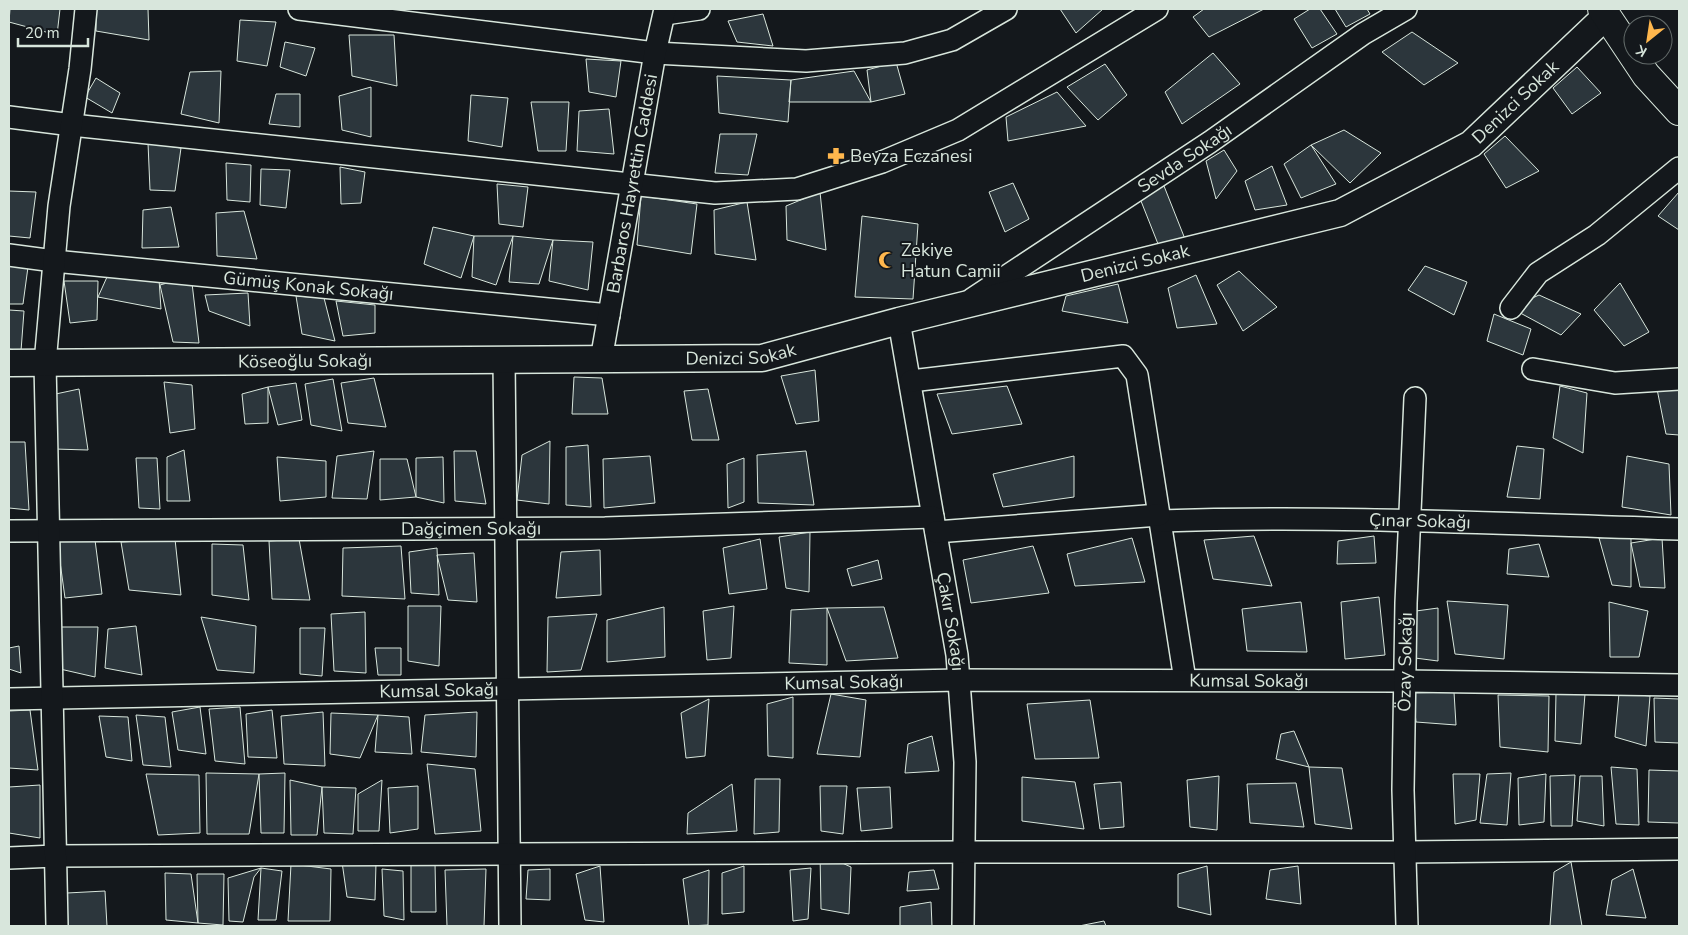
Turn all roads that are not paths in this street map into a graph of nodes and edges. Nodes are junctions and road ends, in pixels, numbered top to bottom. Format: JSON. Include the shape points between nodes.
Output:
{"nodes":[{"id":1,"x":86,"y":9,"type":"edge"},
{"id":2,"x":299,"y":9,"type":"edge"},
{"id":3,"x":699,"y":9,"type":"edge"},
{"id":4,"x":1006,"y":9,"type":"edge"},
{"id":5,"x":1157,"y":9,"type":"edge"},
{"id":6,"x":1406,"y":9,"type":"edge"},
{"id":7,"x":665,"y":11,"type":"edge"},
{"id":8,"x":1604,"y":12,"type":"edge"},
{"id":9,"x":655,"y":53,"type":"junction"},
{"id":10,"x":1679,"y":111,"type":"edge"},
{"id":11,"x":9,"y":117,"type":"edge"},
{"id":12,"x":72,"y":125,"type":"junction"},
{"id":13,"x":1679,"y":168,"type":"edge"},
{"id":14,"x":632,"y":183,"type":"junction"},
{"id":15,"x":9,"y":255,"type":"edge"},
{"id":16,"x":54,"y":261,"type":"junction"},
{"id":17,"x":962,"y":306,"type":"junction"},
{"id":18,"x":1511,"y":308,"type":"dead end"},
{"id":19,"x":609,"y":315,"type":"junction"},
{"id":20,"x":899,"y":321,"type":"junction"},
{"id":21,"x":504,"y":360,"type":"junction"},
{"id":22,"x":601,"y":360,"type":"junction"},
{"id":23,"x":9,"y":363,"type":"edge"},
{"id":24,"x":45,"y":363,"type":"junction"},
{"id":25,"x":1533,"y":369,"type":"dead end"},
{"id":26,"x":1679,"y":379,"type":"edge"},
{"id":27,"x":911,"y":381,"type":"junction"},
{"id":28,"x":1415,"y":398,"type":"dead end"},
{"id":29,"x":1160,"y":518,"type":"junction"},
{"id":30,"x":1410,"y":521,"type":"junction"},
{"id":31,"x":935,"y":525,"type":"junction"},
{"id":32,"x":506,"y":529,"type":"junction"},
{"id":33,"x":1679,"y":529,"type":"edge"},
{"id":34,"x":9,"y":531,"type":"edge"},
{"id":35,"x":48,"y":531,"type":"junction"},
{"id":36,"x":959,"y":680,"type":"junction"},
{"id":37,"x":1185,"y":680,"type":"junction"},
{"id":38,"x":1405,"y":681,"type":"junction"},
{"id":39,"x":1679,"y":685,"type":"edge"},
{"id":40,"x":507,"y":689,"type":"junction"},
{"id":41,"x":52,"y":698,"type":"junction"},
{"id":42,"x":9,"y":699,"type":"edge"},
{"id":43,"x":1679,"y":849,"type":"edge"},
{"id":44,"x":964,"y":852,"type":"junction"},
{"id":45,"x":1405,"y":852,"type":"junction"},
{"id":46,"x":509,"y":854,"type":"junction"},
{"id":47,"x":55,"y":856,"type":"junction"},
{"id":48,"x":9,"y":858,"type":"edge"},
{"id":49,"x":57,"y":926,"type":"edge"},
{"id":50,"x":510,"y":926,"type":"edge"},
{"id":51,"x":963,"y":926,"type":"edge"},
{"id":52,"x":1407,"y":926,"type":"edge"}],
"edges":[{"from":1,"to":12,"type":"street"},
{"from":2,"to":9,"type":"street"},
{"from":3,"to":7,"type":"street"},
{"from":4,"to":9,"type":"street","via":[[952,40],[905,53],[806,61]]},
{"from":5,"to":14,"type":"street","via":[[958,130],[882,162],[797,190],[715,193]]},
{"from":6,"to":17,"type":"street","name":"Sevda Sokağı","via":[[1363,34],[1210,142]]},
{"from":7,"to":9,"type":"street","name":"Barbaros Hayrettin Caddesi"},
{"from":8,"to":10,"type":"main road","via":[[1646,75]]},
{"from":8,"to":17,"type":"street","name":"Denizci Sokak","via":[[1471,144],[1340,213]]},
{"from":9,"to":14,"type":"street","name":"Barbaros Hayrettin Caddesi"},
{"from":11,"to":12,"type":"street"},
{"from":12,"to":14,"type":"street"},
{"from":12,"to":16,"type":"street"},
{"from":13,"to":18,"type":"street","via":[[1597,235],[1538,273]]},
{"from":14,"to":19,"type":"street","name":"Barbaros Hayrettin Caddesi"},
{"from":15,"to":16,"type":"street","name":"Gümüş Konak Sokağı"},
{"from":16,"to":19,"type":"street","name":"Gümüş Konak Sokağı"},
{"from":16,"to":24,"type":"street"},
{"from":17,"to":20,"type":"street","name":"Denizci Sokak"},
{"from":19,"to":22,"type":"street","name":"Barbaros Hayrettin Caddesi"},
{"from":20,"to":22,"type":"street","name":"Denizci Sokak","via":[[762,358]]},
{"from":20,"to":27,"type":"street","name":"Çakır Sokağı"},
{"from":21,"to":22,"type":"street","name":"Köseoğlu Sokağı"},
{"from":21,"to":24,"type":"street","name":"Köseoğlu Sokağı"},
{"from":21,"to":32,"type":"street"},
{"from":23,"to":24,"type":"street","name":"Köseoğlu Sokağı"},
{"from":24,"to":35,"type":"street"},
{"from":25,"to":26,"type":"street","via":[[1615,383]]},
{"from":27,"to":29,"type":"street","via":[[1123,356],[1137,375]]},
{"from":27,"to":31,"type":"street","name":"Çakır Sokağı"},
{"from":28,"to":30,"type":"street","name":"Özay Sokağı"},
{"from":29,"to":30,"type":"street","name":"Çınar Sokağı"},
{"from":29,"to":31,"type":"street","name":"Çınar Sokağı"},
{"from":29,"to":37,"type":"street"},
{"from":30,"to":33,"type":"street","name":"Çınar Sokağı"},
{"from":30,"to":38,"type":"street","name":"Özay Sokağı"},
{"from":31,"to":32,"type":"street","name":"Dağçimen Sokağı"},
{"from":31,"to":36,"type":"street","name":"Çakır Sokağı"},
{"from":32,"to":35,"type":"street","name":"Dağçimen Sokağı"},
{"from":32,"to":40,"type":"street"},
{"from":34,"to":35,"type":"street","name":"Dağçimen Sokağı"},
{"from":35,"to":41,"type":"street"},
{"from":36,"to":37,"type":"street","name":"Kumsal Sokağı"},
{"from":36,"to":40,"type":"street","name":"Kumsal Sokağı"},
{"from":36,"to":44,"type":"street","name":"Çakır Sokağı","via":[[965,762]]},
{"from":37,"to":38,"type":"street","name":"Kumsal Sokağı"},
{"from":38,"to":39,"type":"street","name":"Kumsal Sokağı"},
{"from":38,"to":45,"type":"street","name":"Özay Sokağı"},
{"from":40,"to":41,"type":"street","name":"Kumsal Sokağı"},
{"from":40,"to":46,"type":"street"},
{"from":41,"to":42,"type":"street","name":"Kumsal Sokağı"},
{"from":41,"to":47,"type":"street"},
{"from":43,"to":45,"type":"street"},
{"from":44,"to":45,"type":"street"},
{"from":44,"to":46,"type":"street"},
{"from":44,"to":51,"type":"street","name":"Çakır Sokağı"},
{"from":45,"to":52,"type":"street","name":"Özay Sokağı"},
{"from":46,"to":47,"type":"street"},
{"from":46,"to":50,"type":"street"},
{"from":47,"to":48,"type":"street"},
{"from":47,"to":49,"type":"street"}]}
